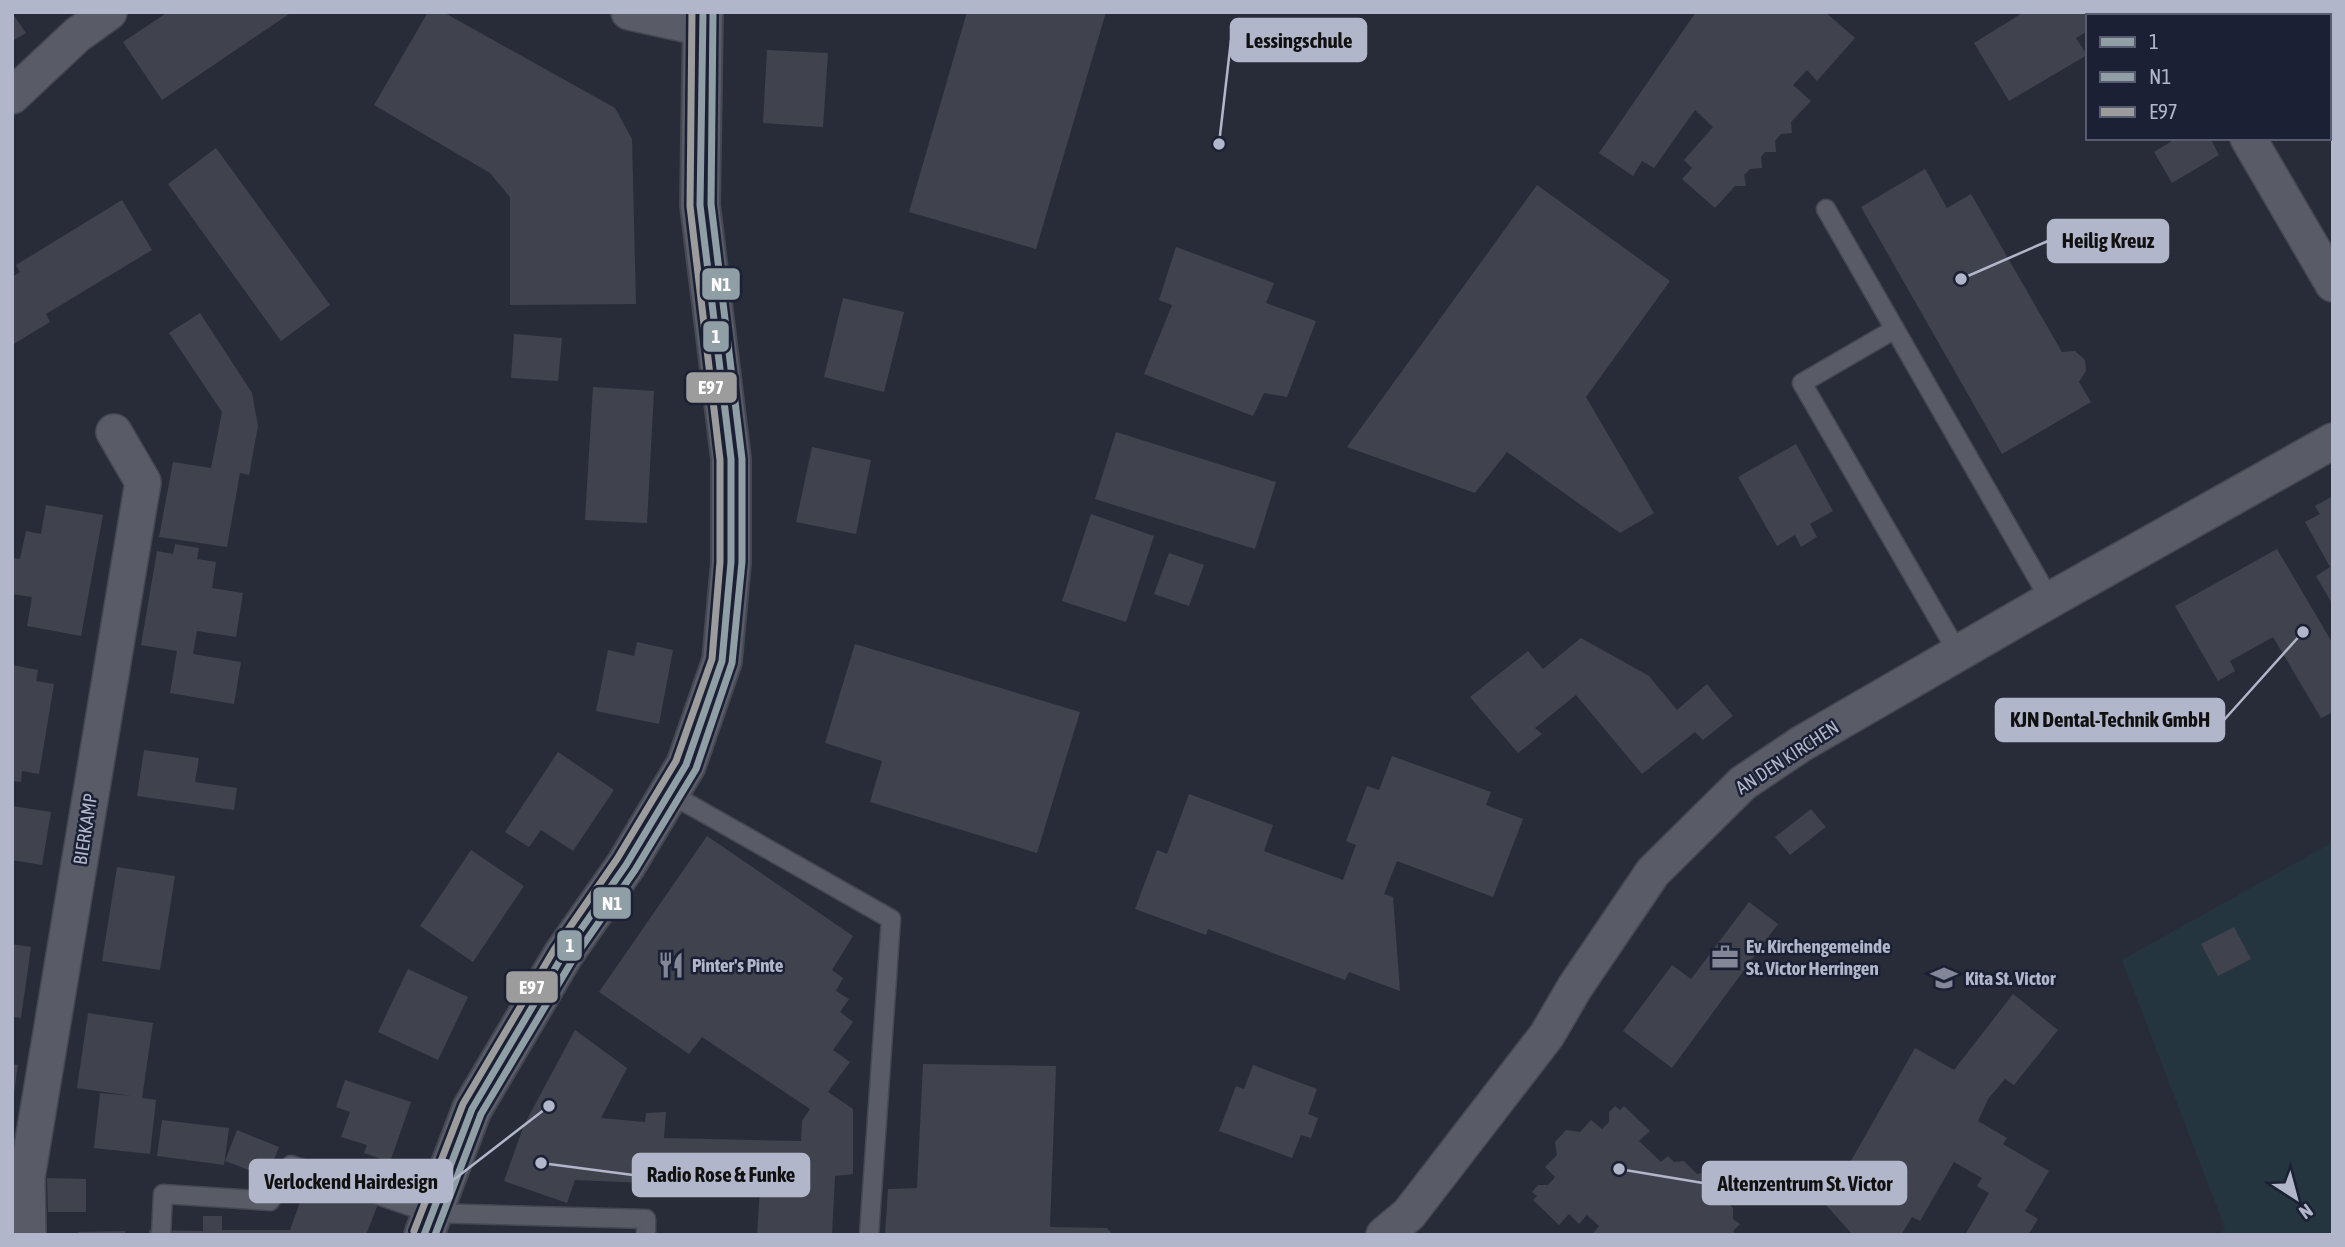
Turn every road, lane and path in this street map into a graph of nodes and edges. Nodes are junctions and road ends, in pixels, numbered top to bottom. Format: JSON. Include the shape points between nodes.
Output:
{"nodes":[{"id":1,"x":109,"y":12,"type":"edge"},
{"id":2,"x":629,"y":12,"type":"edge"},
{"id":3,"x":702,"y":20,"type":"edge"},
{"id":4,"x":12,"y":96,"type":"edge"},
{"id":5,"x":2249,"y":140,"type":"edge"},
{"id":6,"x":1826,"y":209,"type":"dead end"},
{"id":7,"x":2333,"y":284,"type":"edge"},
{"id":8,"x":1895,"y":329,"type":"junction"},
{"id":9,"x":114,"y":432,"type":"dead end"},
{"id":10,"x":2333,"y":441,"type":"edge"},
{"id":11,"x":2050,"y":600,"type":"junction"},
{"id":12,"x":1958,"y":653,"type":"junction"},
{"id":13,"x":669,"y":793,"type":"junction"},
{"id":14,"x":427,"y":1224,"type":"edge"},
{"id":15,"x":28,"y":1235,"type":"edge"},
{"id":16,"x":161,"y":1235,"type":"edge"},
{"id":17,"x":646,"y":1235,"type":"edge"},
{"id":18,"x":869,"y":1235,"type":"edge"},
{"id":19,"x":1384,"y":1235,"type":"edge"}],
"edges":[{"from":1,"to":4,"type":"street","via":[[77,35]]},
{"from":2,"to":3,"type":"street"},
{"from":3,"to":13,"type":"street","via":[[700,205],[729,434],[731,562],[722,661],[686,765]]},
{"from":5,"to":7,"type":"street"},
{"from":6,"to":8,"type":"lane"},
{"from":8,"to":11,"type":"lane"},
{"from":8,"to":12,"type":"lane","via":[[1802,383]]},
{"from":9,"to":15,"type":"street","name":"BIERKAMP","via":[[143,482],[27,1177]]},
{"from":10,"to":11,"type":"street","name":"AN DEN KIRCHEN"},
{"from":11,"to":12,"type":"street","name":"AN DEN KIRCHEN"},
{"from":12,"to":19,"type":"street","name":"AN DEN KIRCHEN","via":[[1801,744],[1743,783],[1696,827],[1654,872],[1546,1035],[1459,1152],[1409,1214]]},
{"from":13,"to":14,"type":"street","via":[[472,1107]]},
{"from":13,"to":18,"type":"lane","via":[[891,919]]},
{"from":14,"to":16,"type":"lane","via":[[291,1165],[270,1201],[163,1194]]},
{"from":14,"to":17,"type":"lane","via":[[646,1219]]}]}
